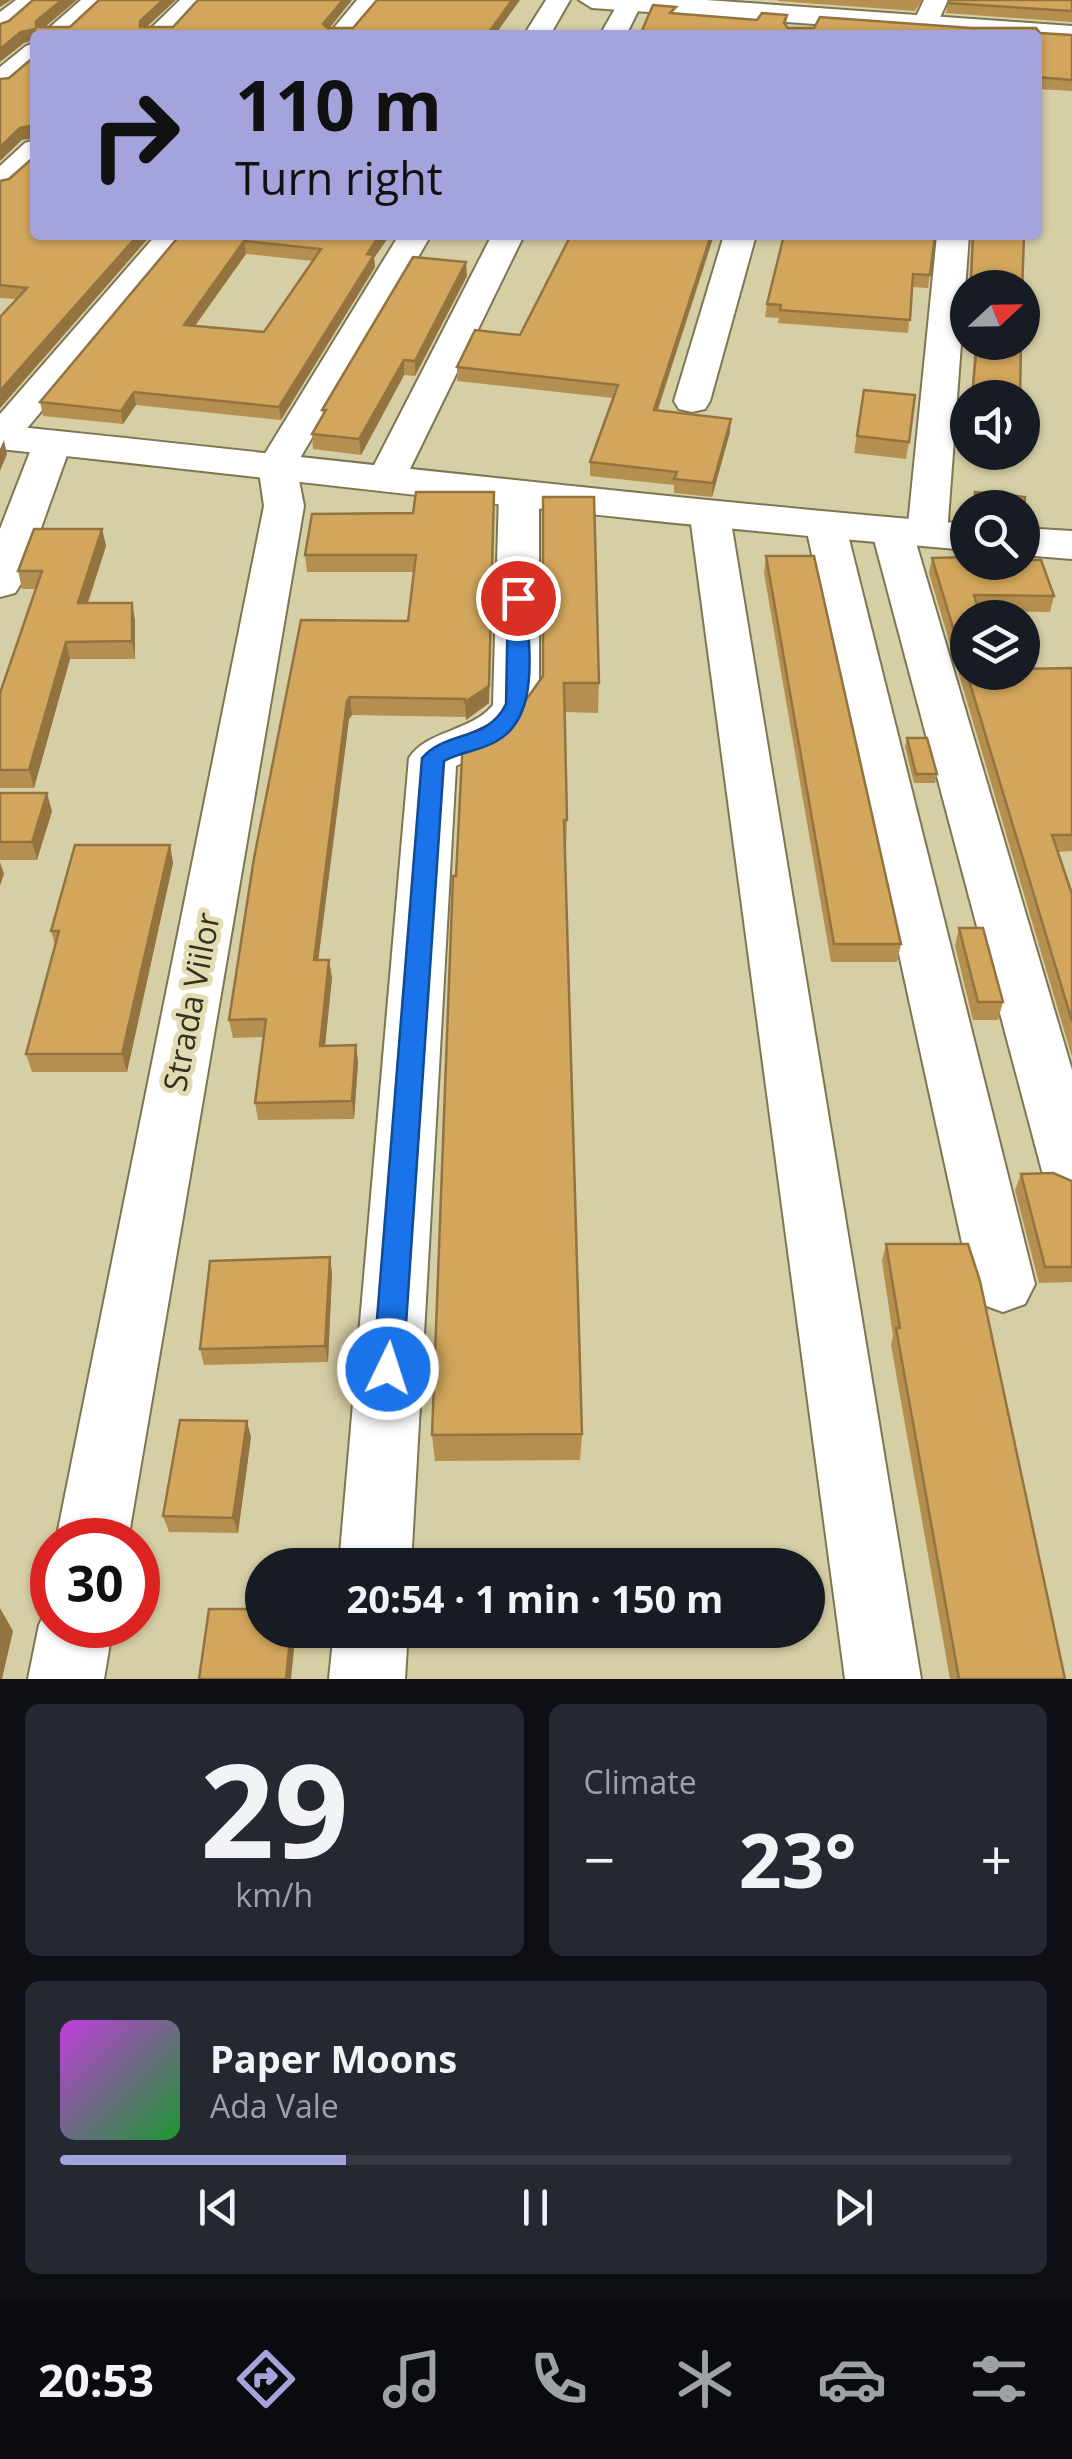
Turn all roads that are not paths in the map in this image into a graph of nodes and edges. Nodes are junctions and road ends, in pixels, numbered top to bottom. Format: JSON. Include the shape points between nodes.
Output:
{"nodes":[{"id":1,"x":31,"y":0,"type":"edge"},
{"id":2,"x":96,"y":0,"type":"edge"},
{"id":3,"x":194,"y":0,"type":"edge"},
{"id":4,"x":370,"y":0,"type":"edge"},
{"id":5,"x":558,"y":0,"type":"edge"},
{"id":6,"x":592,"y":0,"type":"edge"},
{"id":7,"x":630,"y":3,"type":"junction"},
{"id":8,"x":754,"y":5,"type":"edge"},
{"id":9,"x":931,"y":12,"type":"edge"},
{"id":10,"x":0,"y":24,"type":"edge"},
{"id":11,"x":803,"y":25,"type":"edge"},
{"id":12,"x":60,"y":30,"type":"edge"},
{"id":13,"x":162,"y":30,"type":"edge"},
{"id":14,"x":345,"y":30,"type":"edge"},
{"id":15,"x":540,"y":30,"type":"edge"},
{"id":16,"x":616,"y":30,"type":"edge"},
{"id":17,"x":969,"y":30,"type":"edge"},
{"id":18,"x":1042,"y":33,"type":"edge"},
{"id":19,"x":1072,"y":34,"type":"edge"},
{"id":20,"x":30,"y":55,"type":"edge"},
{"id":21,"x":0,"y":80,"type":"edge"},
{"id":22,"x":30,"y":155,"type":"edge"},
{"id":23,"x":0,"y":182,"type":"edge"},
{"id":24,"x":169,"y":240,"type":"edge"},
{"id":25,"x":412,"y":240,"type":"edge"},
{"id":26,"x":506,"y":240,"type":"edge"},
{"id":27,"x":739,"y":240,"type":"edge"},
{"id":28,"x":953,"y":240,"type":"edge"},
{"id":29,"x":692,"y":401,"type":"dead end"},
{"id":30,"x":0,"y":437,"type":"edge"},
{"id":31,"x":52,"y":444,"type":"junction"},
{"id":32,"x":277,"y":465,"type":"junction"},
{"id":33,"x":387,"y":477,"type":"junction"},
{"id":34,"x":519,"y":493,"type":"junction"},
{"id":35,"x":710,"y":516,"type":"junction"},
{"id":36,"x":826,"y":527,"type":"junction"},
{"id":37,"x":929,"y":535,"type":"edge"},
{"id":38,"x":1040,"y":542,"type":"edge"},
{"id":39,"x":1072,"y":545,"type":"edge"},
{"id":40,"x":0,"y":584,"type":"edge"},
{"id":41,"x":1072,"y":1171,"type":"edge"},
{"id":42,"x":1002,"y":1284,"type":"dead end"},
{"id":43,"x":96,"y":1518,"type":"edge"},
{"id":44,"x":376,"y":1548,"type":"edge"},
{"id":45,"x":72,"y":1648,"type":"edge"},
{"id":46,"x":369,"y":1648,"type":"edge"},
{"id":47,"x":66,"y":1679,"type":"edge"},
{"id":48,"x":367,"y":1679,"type":"edge"},
{"id":49,"x":883,"y":1679,"type":"edge"}],
"edges":[{"from":1,"to":10,"type":"street"},
{"from":2,"to":12,"type":"street"},
{"from":3,"to":13,"type":"street"},
{"from":4,"to":14,"type":"street"},
{"from":5,"to":15,"type":"street"},
{"from":6,"to":7,"type":"street"},
{"from":7,"to":8,"type":"street"},
{"from":7,"to":16,"type":"street"},
{"from":8,"to":11,"type":"street"},
{"from":9,"to":11,"type":"street"},
{"from":9,"to":17,"type":"street"},
{"from":18,"to":19,"type":"street"},
{"from":20,"to":21,"type":"street"},
{"from":22,"to":23,"type":"street"},
{"from":24,"to":30,"type":"street"},
{"from":25,"to":32,"type":"street"},
{"from":26,"to":33,"type":"street"},
{"from":27,"to":29,"type":"street"},
{"from":28,"to":37,"type":"street"},
{"from":30,"to":31,"type":"street"},
{"from":31,"to":32,"type":"street"},
{"from":31,"to":40,"type":"street"},
{"from":32,"to":33,"type":"street"},
{"from":32,"to":43,"type":"street","name":"Strada Viilor","via":[[284,506]]},
{"from":33,"to":34,"type":"street"},
{"from":34,"to":35,"type":"street"},
{"from":34,"to":44,"type":"street","via":[[516,704],[508,724],[433,758]]},
{"from":35,"to":36,"type":"street"},
{"from":35,"to":49,"type":"street"},
{"from":36,"to":37,"type":"street"},
{"from":36,"to":42,"type":"street"},
{"from":37,"to":41,"type":"street"},
{"from":38,"to":39,"type":"street"},
{"from":45,"to":47,"type":"street"},
{"from":46,"to":48,"type":"street"}]}
